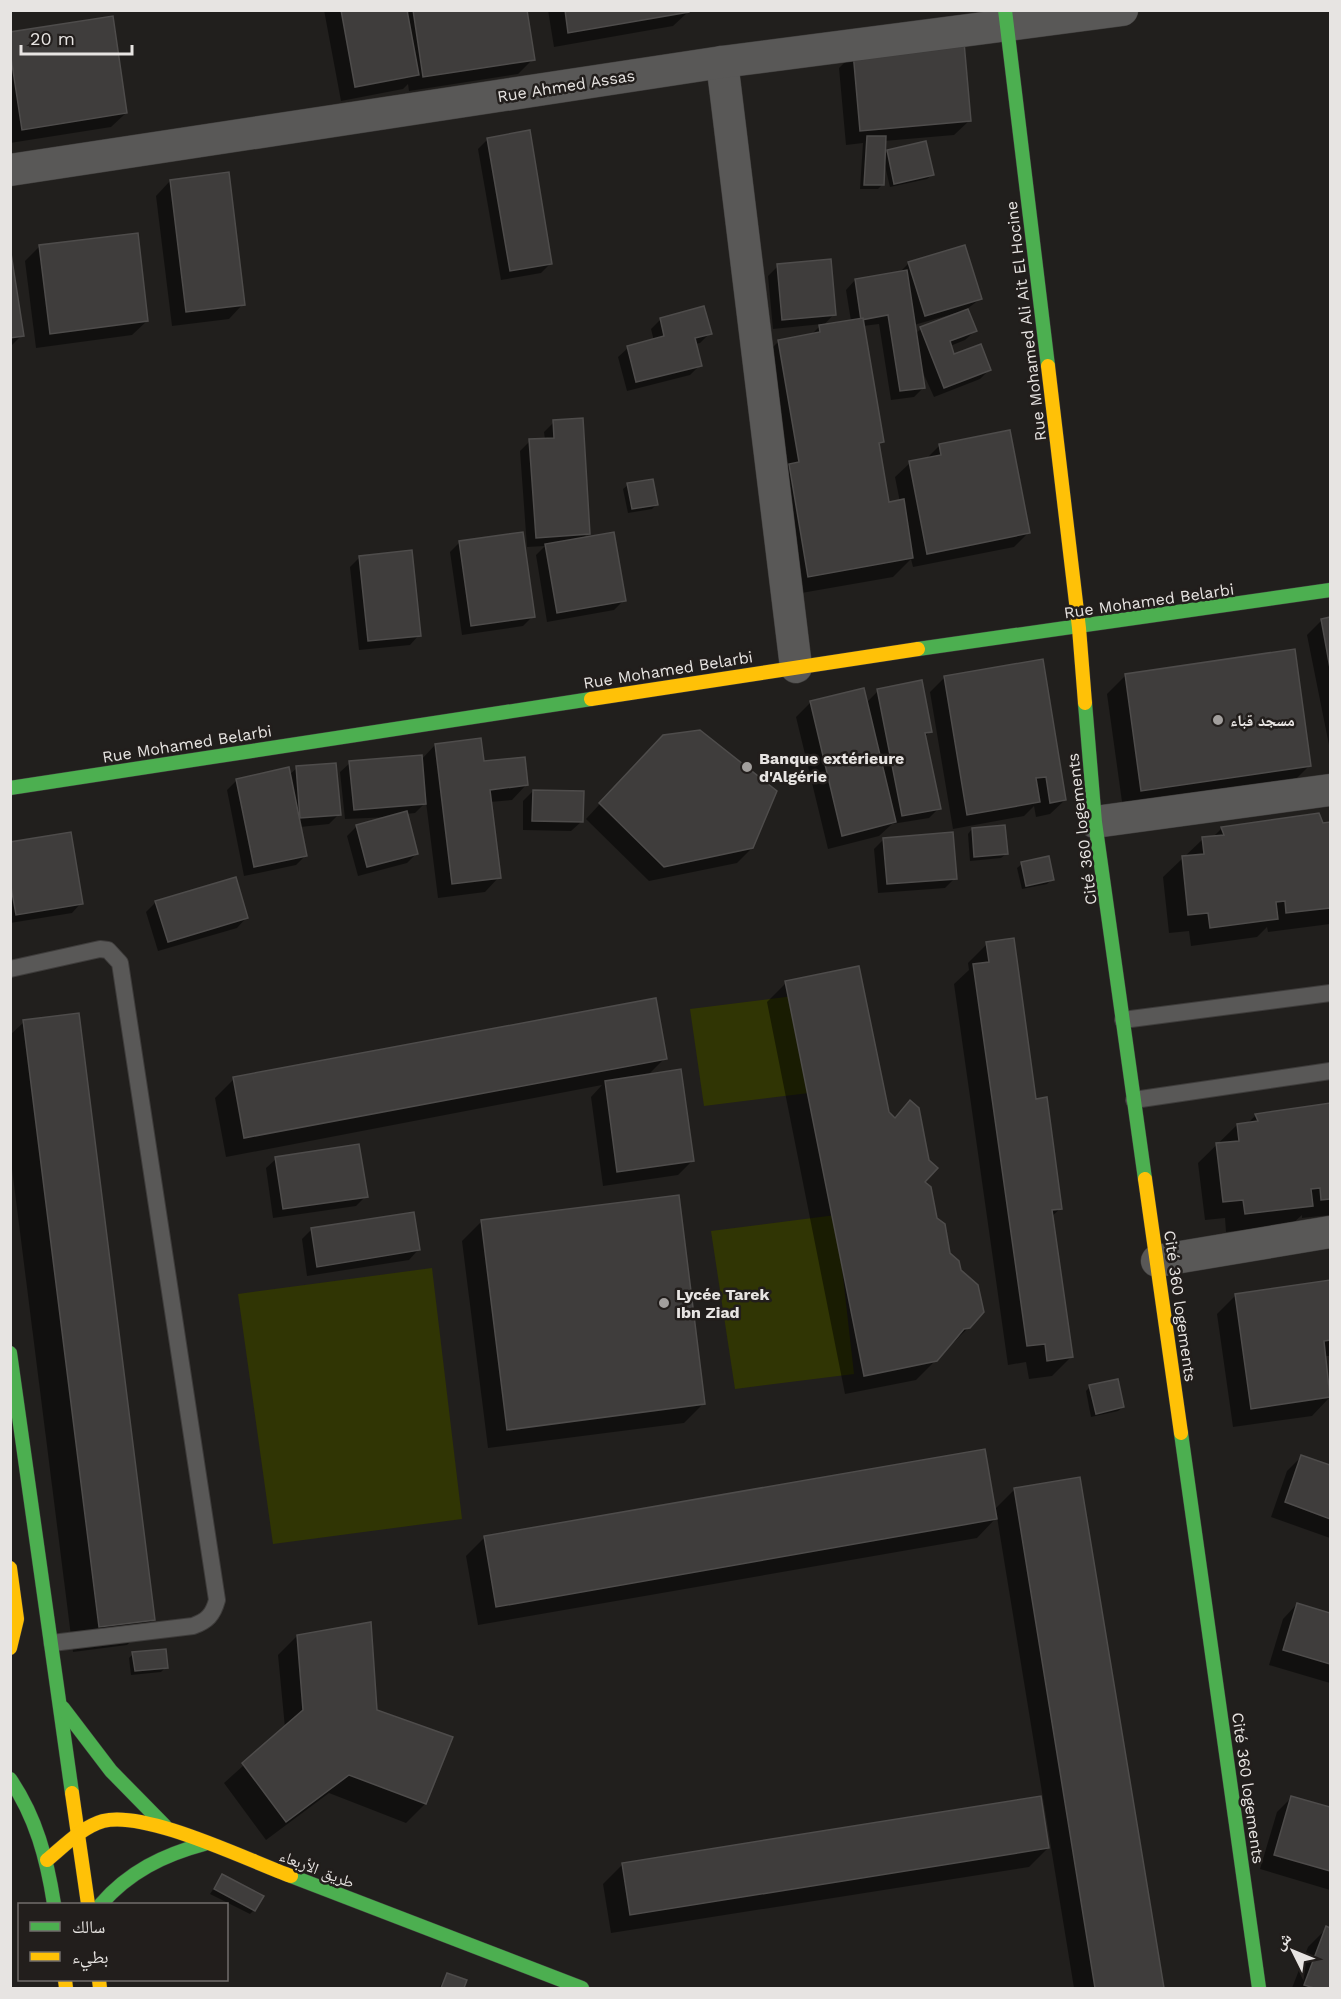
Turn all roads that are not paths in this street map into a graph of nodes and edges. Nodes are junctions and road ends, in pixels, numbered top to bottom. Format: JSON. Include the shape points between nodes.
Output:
{"nodes":[{"id":1,"x":1122,"y":10,"type":"edge"},
{"id":2,"x":1006,"y":19,"type":"edge"},
{"id":3,"x":722,"y":62,"type":"junction"},
{"id":4,"x":10,"y":170,"type":"edge"},
{"id":5,"x":1330,"y":590,"type":"edge"},
{"id":6,"x":1079,"y":628,"type":"junction"},
{"id":7,"x":796,"y":667,"type":"junction"},
{"id":8,"x":10,"y":788,"type":"edge"},
{"id":9,"x":1330,"y":789,"type":"edge"},
{"id":10,"x":1095,"y":822,"type":"junction"},
{"id":11,"x":10,"y":969,"type":"edge"},
{"id":12,"x":1330,"y":993,"type":"edge"},
{"id":13,"x":1124,"y":1020,"type":"junction"},
{"id":14,"x":1330,"y":1071,"type":"edge"},
{"id":15,"x":1134,"y":1100,"type":"junction"},
{"id":16,"x":1330,"y":1232,"type":"edge"},
{"id":17,"x":1157,"y":1261,"type":"junction"},
{"id":18,"x":11,"y":1355,"type":"edge"},
{"id":19,"x":21,"y":1432,"type":"junction"},
{"id":20,"x":10,"y":1450,"type":"edge"},
{"id":21,"x":10,"y":1568,"type":"edge"},
{"id":22,"x":52,"y":1643,"type":"junction"},
{"id":23,"x":10,"y":1648,"type":"edge"},
{"id":24,"x":60,"y":1704,"type":"junction"},
{"id":25,"x":10,"y":1779,"type":"edge"},
{"id":26,"x":168,"y":1829,"type":"junction"},
{"id":27,"x":79,"y":1833,"type":"junction"},
{"id":28,"x":204,"y":1844,"type":"junction"},
{"id":29,"x":47,"y":1860,"type":"junction"},
{"id":30,"x":54,"y":1903,"type":"edge"},
{"id":31,"x":88,"y":1903,"type":"edge"},
{"id":32,"x":103,"y":1903,"type":"edge"},
{"id":33,"x":582,"y":1989,"type":"edge"},
{"id":34,"x":1259,"y":1989,"type":"edge"}],
"edges":[{"from":1,"to":2,"type":"street","name":"Rue Ahmed Assas"},
{"from":2,"to":3,"type":"street","name":"Rue Ahmed Assas"},
{"from":2,"to":6,"type":"street","name":"Rue Mohamed Ali Ait El Hocine"},
{"from":3,"to":4,"type":"street","name":"Rue Ahmed Assas"},
{"from":3,"to":7,"type":"street"},
{"from":5,"to":6,"type":"street","name":"Rue Mohamed Belarbi"},
{"from":6,"to":7,"type":"street","name":"Rue Mohamed Belarbi"},
{"from":6,"to":10,"type":"street","name":"Cité 360 logements"},
{"from":7,"to":8,"type":"street","name":"Rue Mohamed Belarbi"},
{"from":9,"to":10,"type":"street"},
{"from":10,"to":13,"type":"street","name":"Cité 360 logements"},
{"from":11,"to":22,"type":"lane","via":[[100,949],[108,950],[120,963],[217,1600],[204,1622],[193,1626]]},
{"from":12,"to":13,"type":"lane"},
{"from":13,"to":15,"type":"street","name":"Cité 360 logements"},
{"from":14,"to":15,"type":"lane"},
{"from":15,"to":17,"type":"street","name":"Cité 360 logements"},
{"from":16,"to":17,"type":"street"},
{"from":17,"to":34,"type":"street","name":"Cité 360 logements"},
{"from":18,"to":19,"type":"street"},
{"from":19,"to":20,"type":"street"},
{"from":19,"to":22,"type":"street"},
{"from":21,"to":23,"type":"street","via":[[16,1615],[15,1640]]},
{"from":22,"to":24,"type":"street"},
{"from":24,"to":26,"type":"street","via":[[111,1771]]},
{"from":24,"to":27,"type":"street"},
{"from":25,"to":29,"type":"street","via":[[38,1826]]},
{"from":26,"to":27,"type":"street","name":"طريق الأربعاء","via":[[134,1818],[114,1817],[94,1822]]},
{"from":26,"to":28,"type":"street","name":"طريق الأربعاء"},
{"from":27,"to":29,"type":"street","name":"طريق الأربعاء"},
{"from":27,"to":31,"type":"street"},
{"from":28,"to":32,"type":"street","via":[[152,1863],[128,1878]]},
{"from":28,"to":33,"type":"street","name":"طريق الأربعاء"},
{"from":29,"to":30,"type":"street"}]}
